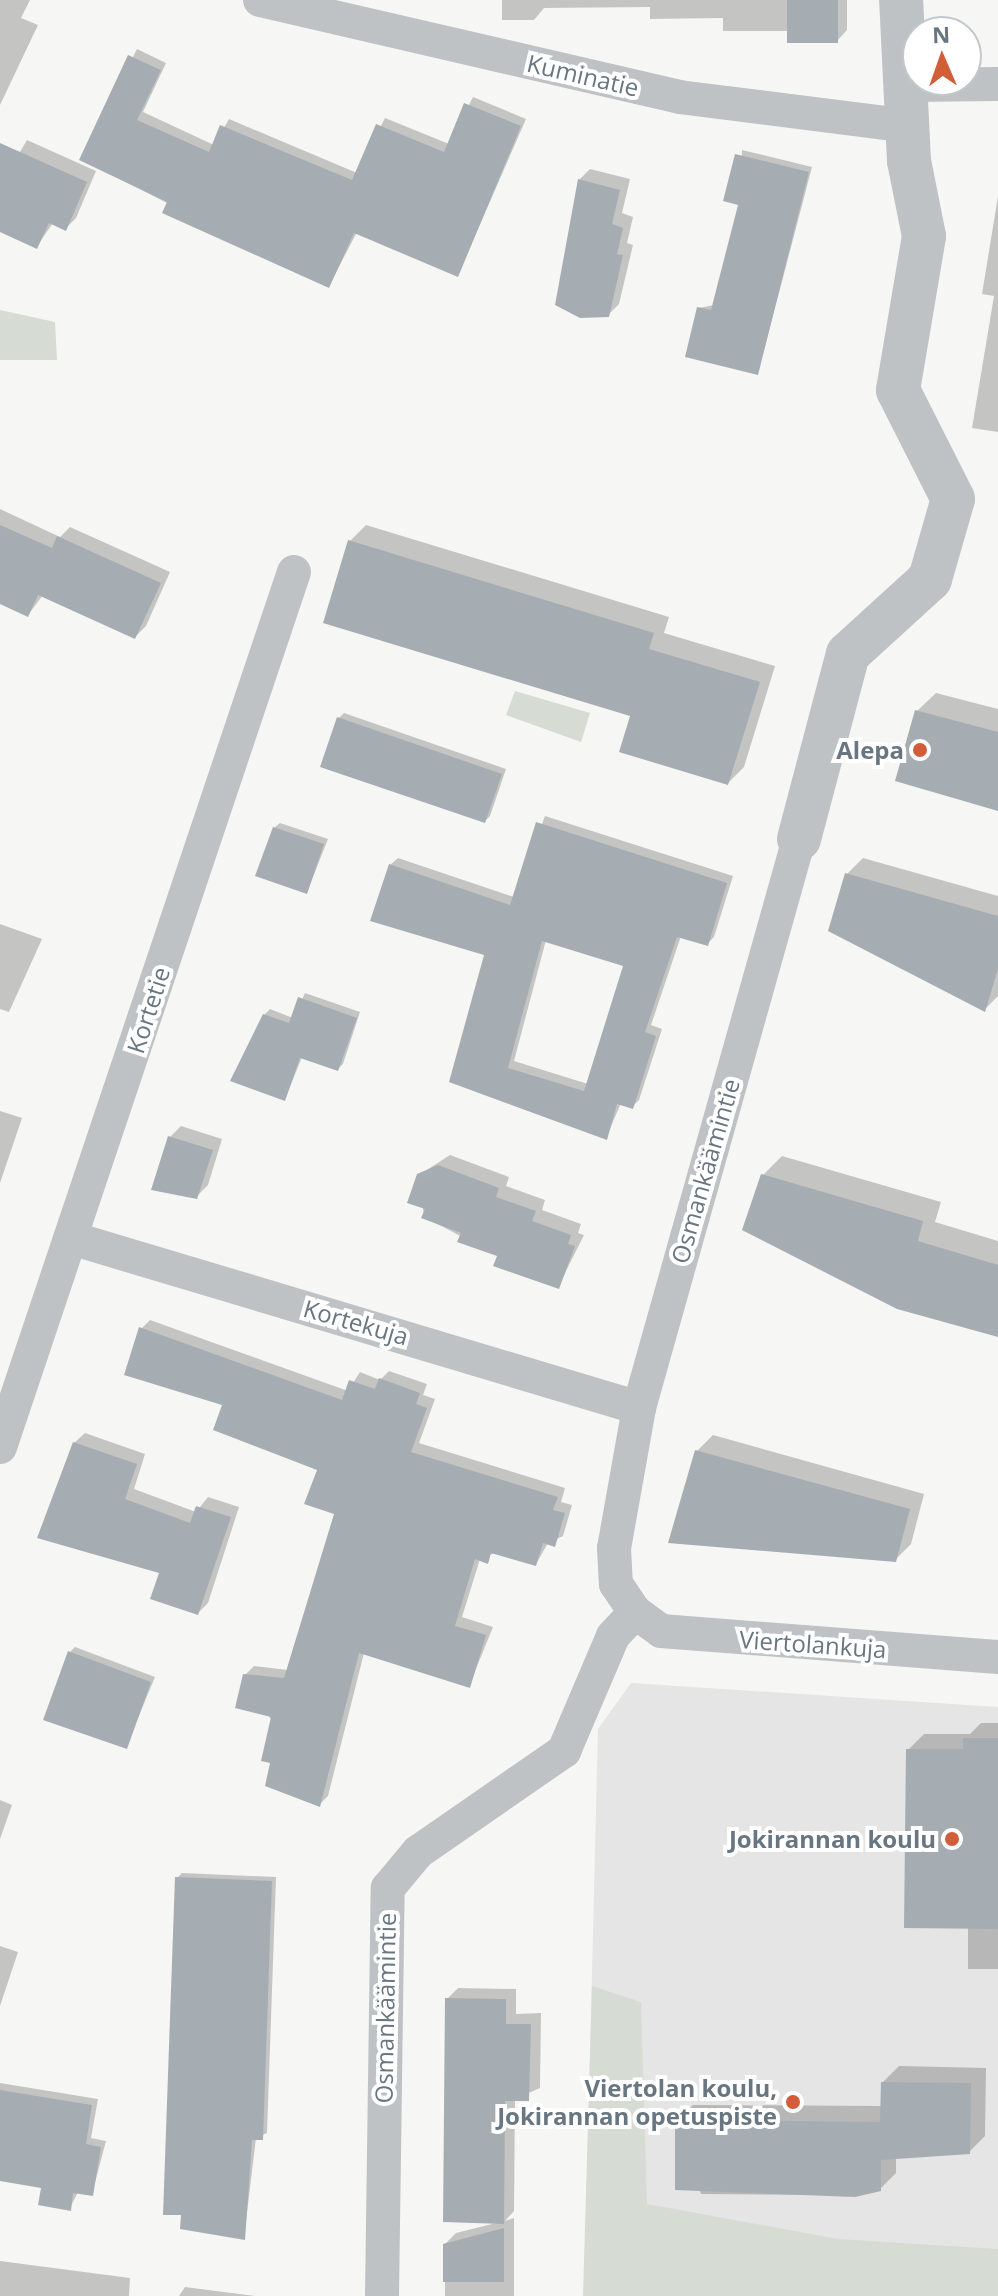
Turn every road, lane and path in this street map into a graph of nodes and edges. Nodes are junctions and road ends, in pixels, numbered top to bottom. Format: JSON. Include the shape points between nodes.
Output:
{"nodes":[{"id":1,"x":260,"y":0,"type":"edge"},
{"id":2,"x":901,"y":0,"type":"edge"},
{"id":3,"x":998,"y":84,"type":"edge"},
{"id":4,"x":909,"y":106,"type":"junction"},
{"id":5,"x":294,"y":572,"type":"dead end"},
{"id":6,"x":799,"y":839,"type":"joint"},
{"id":7,"x":71,"y":1238,"type":"junction"},
{"id":8,"x":639,"y":1408,"type":"junction"},
{"id":9,"x":0,"y":1447,"type":"edge"},
{"id":10,"x":635,"y":1612,"type":"junction"},
{"id":11,"x":998,"y":1657,"type":"edge"},
{"id":12,"x":382,"y":2296,"type":"edge"}],
"edges":[{"from":1,"to":4,"type":"street","name":"Kuminatie","via":[[679,97]]},
{"from":2,"to":4,"type":"street","name":"Osmankäämintie"},
{"from":3,"to":4,"type":"street","name":"Kuminatie"},
{"from":4,"to":6,"type":"street","name":"Osmankäämintie","via":[[924,236],[898,390],[953,499],[930,579],[848,654]]},
{"from":5,"to":7,"type":"street","name":"Kortetie"},
{"from":6,"to":8,"type":"street","name":"Osmankäämintie"},
{"from":7,"to":8,"type":"street","name":"Kortekuja"},
{"from":7,"to":9,"type":"street","name":"Kortetie"},
{"from":8,"to":10,"type":"street","name":"Osmankäämintie","via":[[614,1548],[616,1584]]},
{"from":10,"to":11,"type":"street","name":"Viertolankuja","via":[[661,1631],[683,1634]]},
{"from":10,"to":12,"type":"street","name":"Osmankäämintie","via":[[613,1636],[564,1751],[418,1852],[388,1888]]}]}
